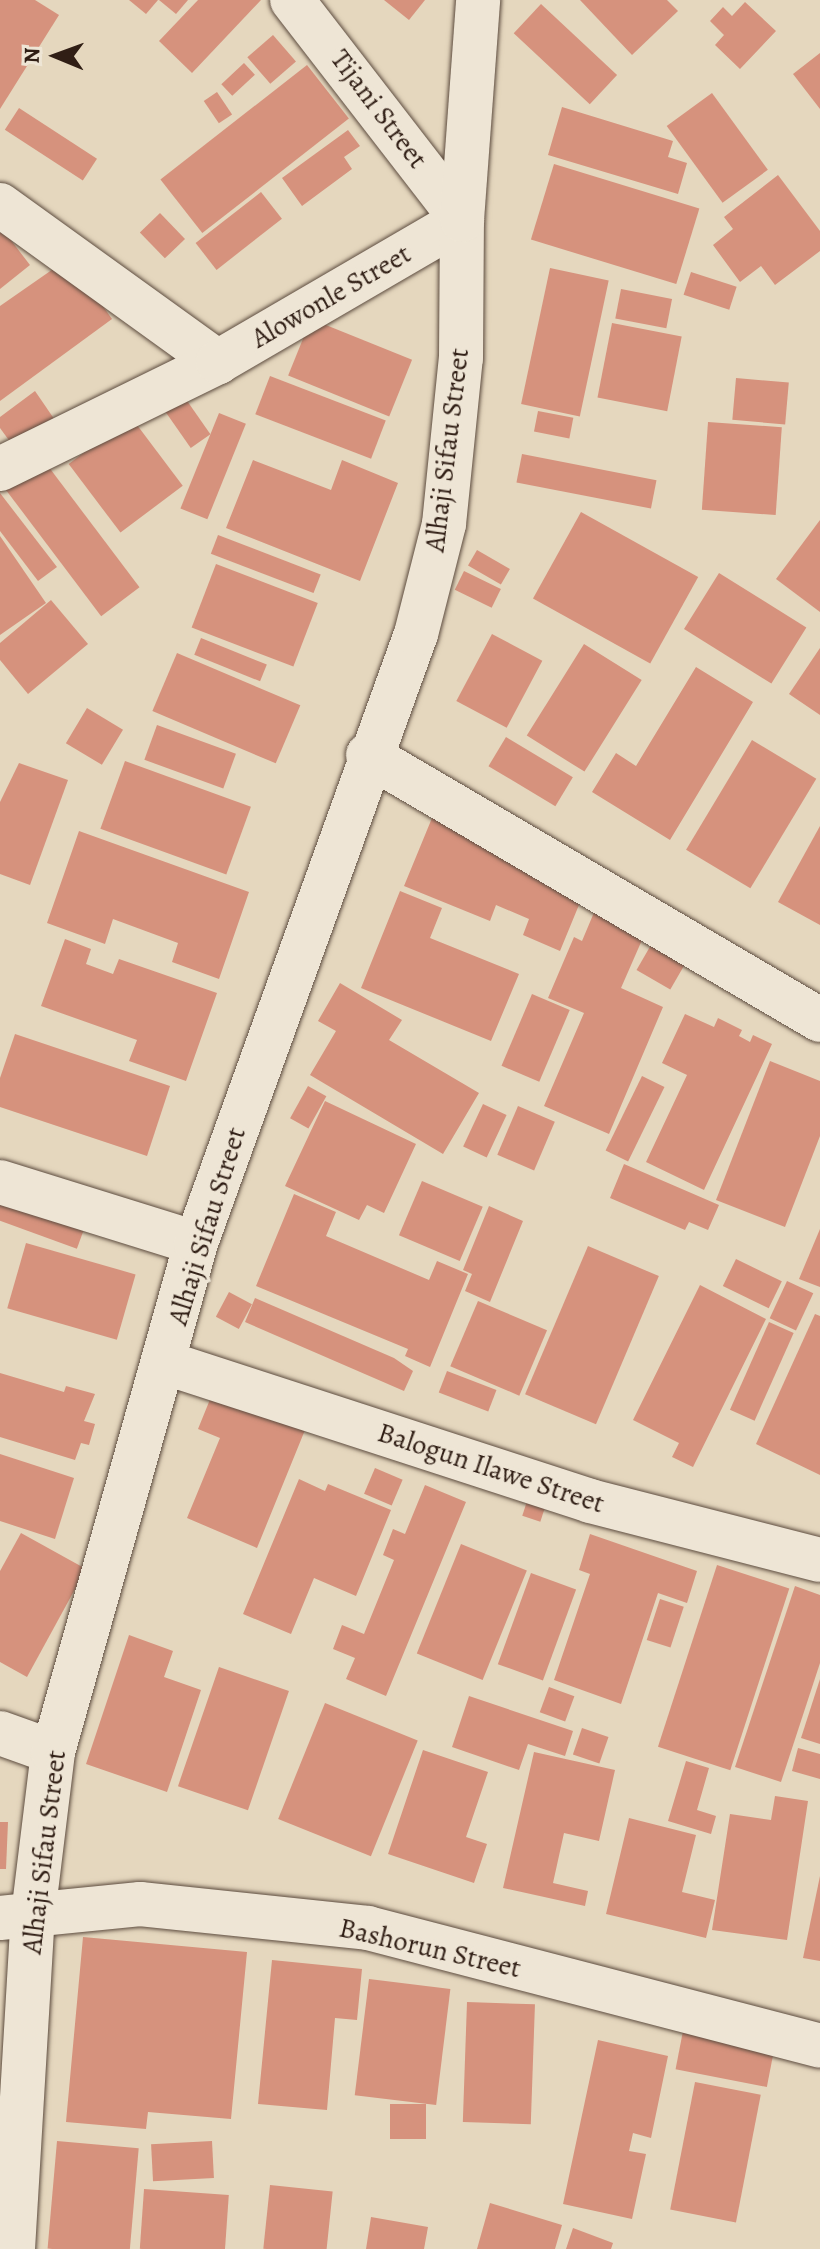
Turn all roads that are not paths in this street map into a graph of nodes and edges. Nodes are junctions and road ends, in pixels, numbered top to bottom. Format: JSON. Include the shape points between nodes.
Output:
{"nodes":[{"id":1,"x":292,"y":0,"type":"edge"},
{"id":2,"x":478,"y":0,"type":"edge"},
{"id":3,"x":0,"y":205,"type":"edge"},
{"id":4,"x":462,"y":220,"type":"junction"},
{"id":5,"x":218,"y":362,"type":"junction"},
{"id":6,"x":0,"y":469,"type":"edge"},
{"id":7,"x":368,"y":755,"type":"junction"},
{"id":8,"x":820,"y":1020,"type":"edge"},
{"id":9,"x":0,"y":1182,"type":"edge"},
{"id":10,"x":196,"y":1243,"type":"junction"},
{"id":11,"x":166,"y":1363,"type":"junction"},
{"id":12,"x":820,"y":1560,"type":"edge"},
{"id":13,"x":0,"y":1733,"type":"edge"},
{"id":14,"x":53,"y":1752,"type":"junction"},
{"id":15,"x":17,"y":1917,"type":"edge"},
{"id":16,"x":820,"y":2046,"type":"edge"},
{"id":17,"x":13,"y":2249,"type":"edge"}],
"edges":[{"from":1,"to":4,"type":"street","name":"Tijani Street"},
{"from":2,"to":4,"type":"street"},
{"from":3,"to":5,"type":"street"},
{"from":4,"to":5,"type":"street","name":"Alowonle Street"},
{"from":4,"to":7,"type":"street","name":"Alhaji Sifau Street","via":[[461,358],[444,524],[416,634]]},
{"from":5,"to":6,"type":"street","name":"Alowonle Street"},
{"from":7,"to":8,"type":"street"},
{"from":7,"to":10,"type":"street","name":"Alhaji Sifau Street"},
{"from":9,"to":10,"type":"street"},
{"from":10,"to":11,"type":"street","name":"Alhaji Sifau Street"},
{"from":11,"to":12,"type":"street","name":"Balogun Ilawe Street","via":[[590,1501]]},
{"from":11,"to":14,"type":"street","name":"Alhaji Sifau Street"},
{"from":13,"to":14,"type":"street"},
{"from":14,"to":15,"type":"street","name":"Alhaji Sifau Street"},
{"from":15,"to":16,"type":"street","name":"Bashorun Street","via":[[140,1904],[368,1928]]},
{"from":15,"to":17,"type":"street","name":"Alhaji Sifau Street"}]}
